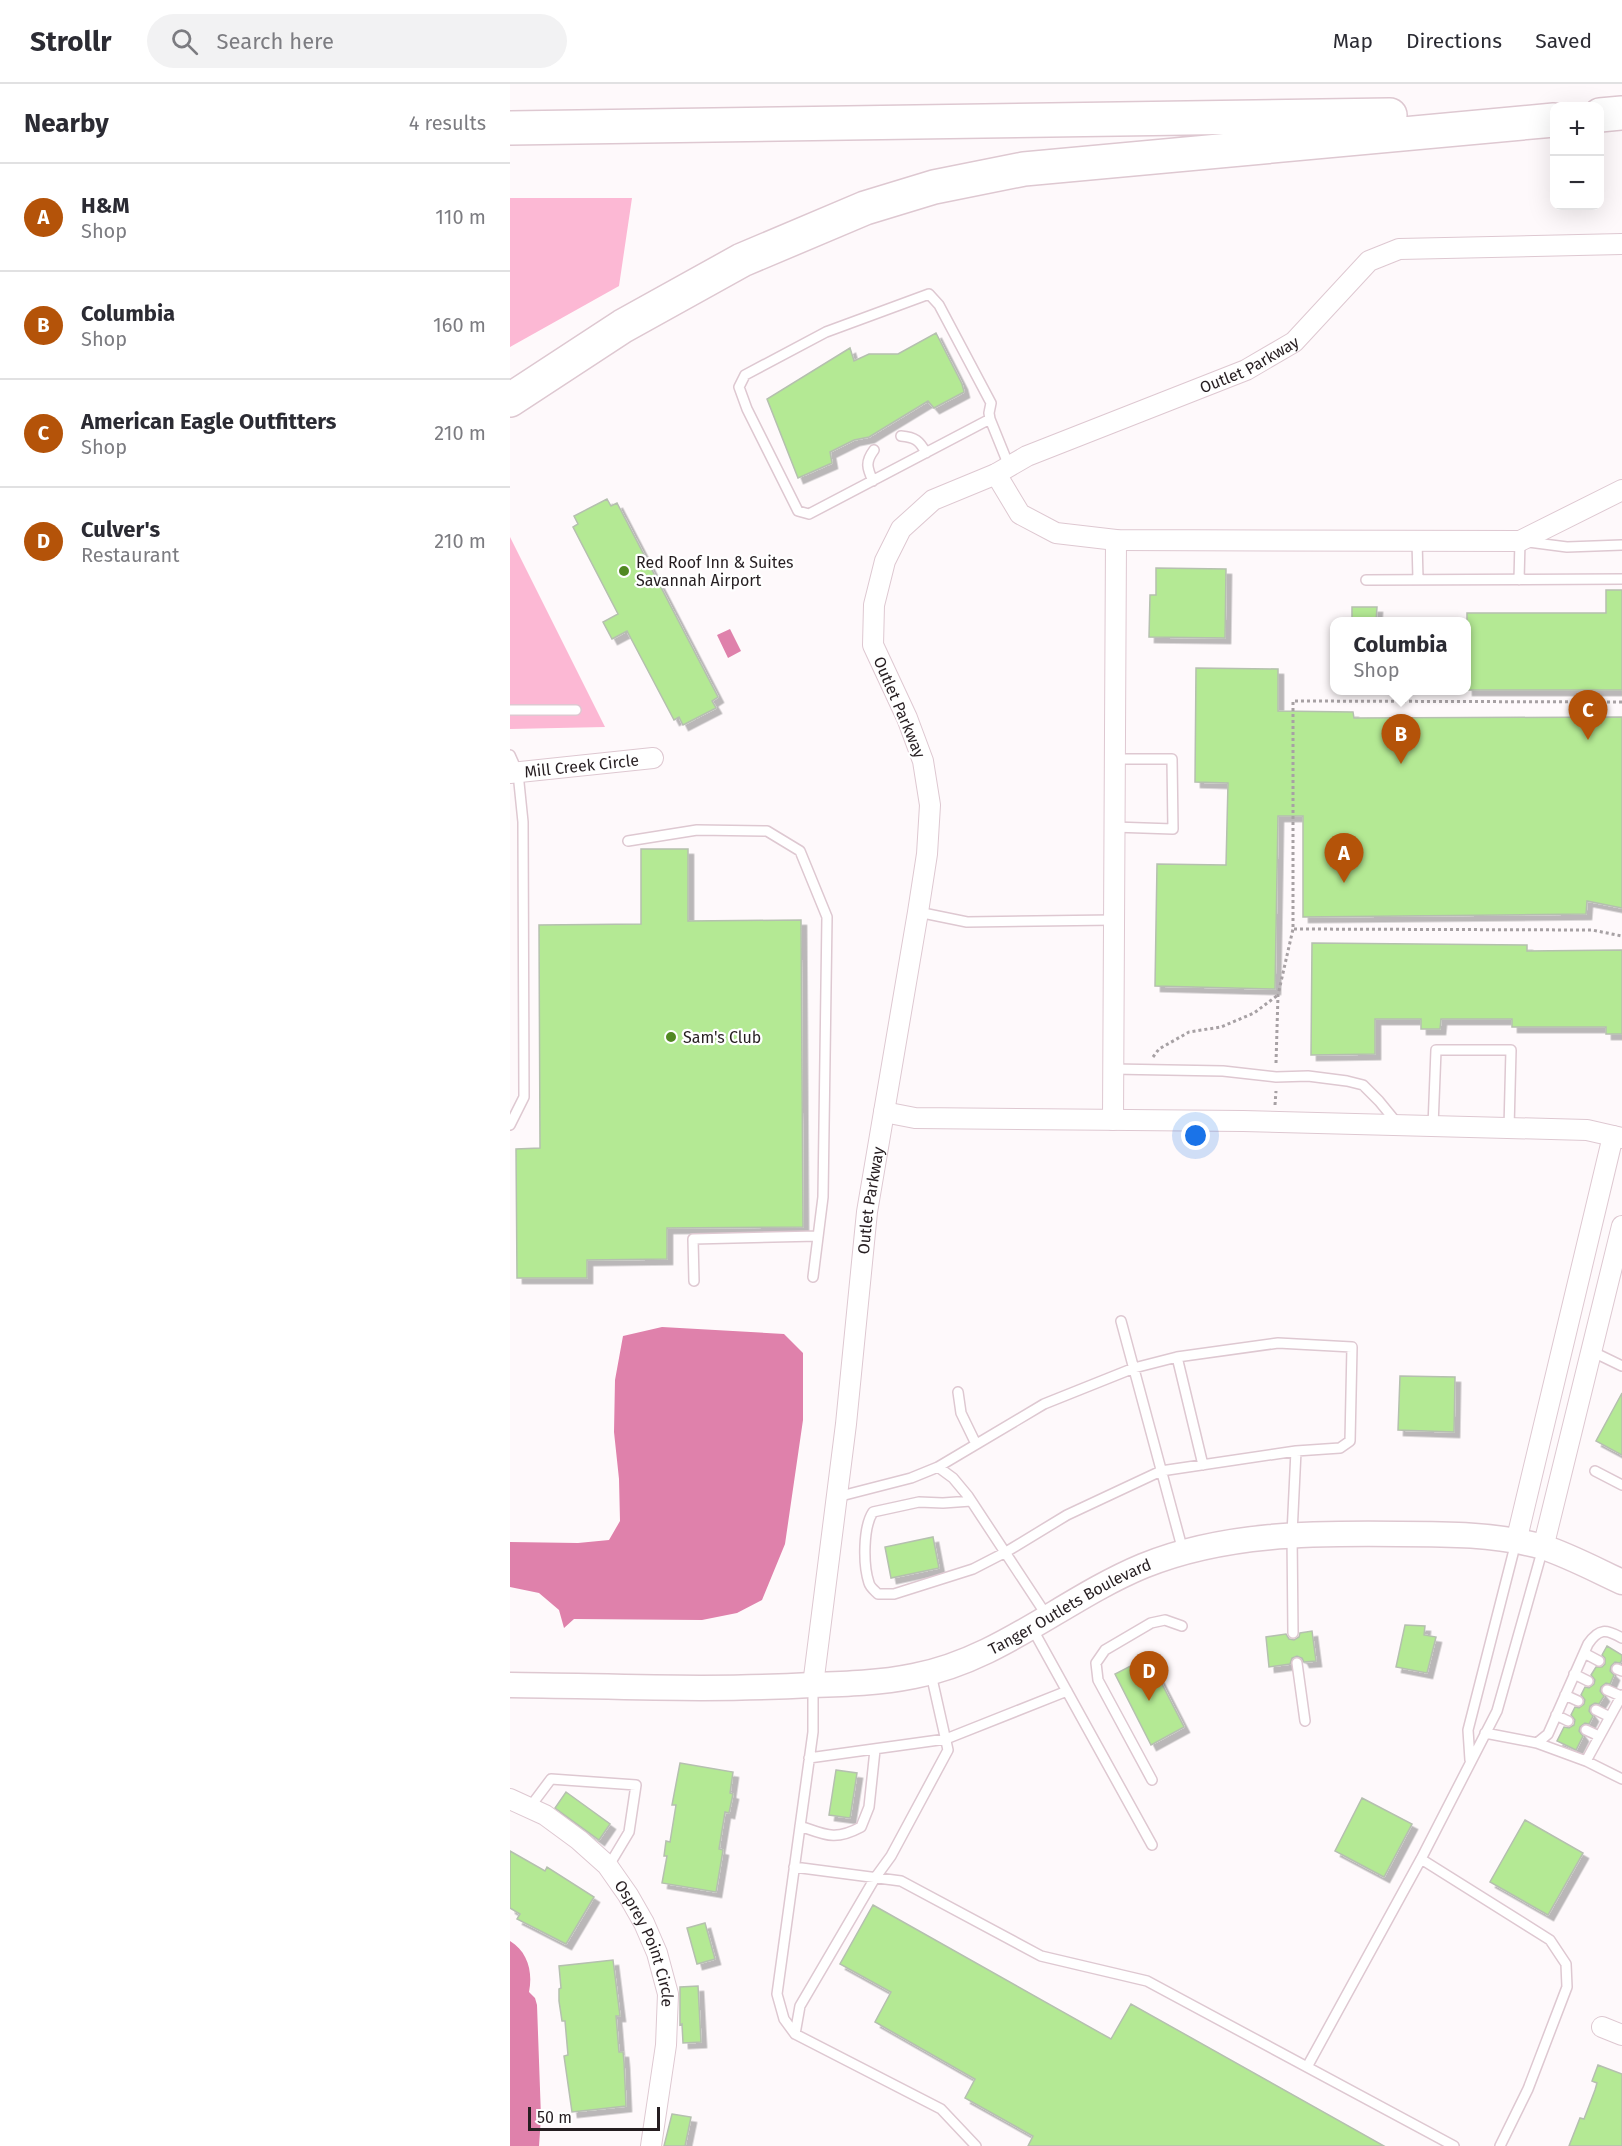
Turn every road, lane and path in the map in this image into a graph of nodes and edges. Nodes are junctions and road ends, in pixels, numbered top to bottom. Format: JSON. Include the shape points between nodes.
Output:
{"nodes":[{"id":1,"x":1622,"y":112,"type":"edge"},
{"id":2,"x":1550,"y":113,"type":"edge"},
{"id":3,"x":1604,"y":114,"type":"edge"},
{"id":4,"x":1550,"y":120,"type":"edge"},
{"id":5,"x":510,"y":128,"type":"edge"},
{"id":6,"x":1622,"y":244,"type":"edge"},
{"id":7,"x":510,"y":400,"type":"edge"},
{"id":8,"x":990,"y":419,"type":"junction"},
{"id":9,"x":901,"y":436,"type":"dead end"},
{"id":10,"x":874,"y":450,"type":"dead end"},
{"id":11,"x":926,"y":453,"type":"junction"},
{"id":12,"x":1002,"y":470,"type":"junction"},
{"id":13,"x":873,"y":481,"type":"junction"},
{"id":14,"x":1622,"y":490,"type":"edge"},
{"id":15,"x":1116,"y":540,"type":"junction"},
{"id":16,"x":1417,"y":541,"type":"junction"},
{"id":17,"x":1520,"y":542,"type":"junction"},
{"id":18,"x":1622,"y":545,"type":"edge"},
{"id":19,"x":1418,"y":579,"type":"junction"},
{"id":20,"x":1622,"y":579,"type":"edge"},
{"id":21,"x":1366,"y":580,"type":"dead end"},
{"id":22,"x":1519,"y":580,"type":"junction"},
{"id":23,"x":1622,"y":702,"type":"edge"},
{"id":24,"x":510,"y":710,"type":"edge"},
{"id":25,"x":576,"y":710,"type":"dead end"},
{"id":26,"x":510,"y":755,"type":"edge"},
{"id":27,"x":653,"y":758,"type":"dead end"},
{"id":28,"x":1115,"y":759,"type":"junction"},
{"id":29,"x":514,"y":773,"type":"edge"},
{"id":30,"x":1114,"y":827,"type":"junction"},
{"id":31,"x":628,"y":841,"type":"dead end"},
{"id":32,"x":918,"y":912,"type":"junction"},
{"id":33,"x":1114,"y":920,"type":"junction"},
{"id":34,"x":1293,"y":929,"type":"junction"},
{"id":35,"x":1622,"y":936,"type":"edge"},
{"id":36,"x":1278,"y":995,"type":"junction"},
{"id":37,"x":1113,"y":1069,"type":"junction"},
{"id":38,"x":1141,"y":1069,"type":"junction"},
{"id":39,"x":1276,"y":1077,"type":"junction"},
{"id":40,"x":884,"y":1112,"type":"junction"},
{"id":41,"x":1113,"y":1120,"type":"junction"},
{"id":42,"x":1275,"y":1122,"type":"junction"},
{"id":43,"x":510,"y":1125,"type":"edge"},
{"id":44,"x":1398,"y":1125,"type":"junction"},
{"id":45,"x":1432,"y":1126,"type":"junction"},
{"id":46,"x":1509,"y":1128,"type":"junction"},
{"id":47,"x":1617,"y":1137,"type":"edge"},
{"id":48,"x":1622,"y":1226,"type":"edge"},
{"id":49,"x":818,"y":1236,"type":"junction"},
{"id":50,"x":813,"y":1277,"type":"dead end"},
{"id":51,"x":693,"y":1281,"type":"dead end"},
{"id":52,"x":1121,"y":1321,"type":"dead end"},
{"id":53,"x":1591,"y":1351,"type":"junction"},
{"id":54,"x":1177,"y":1356,"type":"junction"},
{"id":55,"x":1622,"y":1366,"type":"edge"},
{"id":56,"x":1134,"y":1368,"type":"junction"},
{"id":57,"x":958,"y":1392,"type":"dead end"},
{"id":58,"x":976,"y":1444,"type":"junction"},
{"id":59,"x":1296,"y":1451,"type":"junction"},
{"id":60,"x":1203,"y":1465,"type":"junction"},
{"id":61,"x":938,"y":1467,"type":"junction"},
{"id":62,"x":1161,"y":1471,"type":"junction"},
{"id":63,"x":1595,"y":1471,"type":"dead end"},
{"id":64,"x":1622,"y":1485,"type":"edge"},
{"id":65,"x":837,"y":1497,"type":"junction"},
{"id":66,"x":972,"y":1501,"type":"junction"},
{"id":67,"x":1292,"y":1534,"type":"junction"},
{"id":68,"x":1516,"y":1542,"type":"junction"},
{"id":69,"x":1543,"y":1548,"type":"junction"},
{"id":70,"x":1006,"y":1551,"type":"junction"},
{"id":71,"x":1184,"y":1553,"type":"junction"},
{"id":72,"x":1622,"y":1582,"type":"edge"},
{"id":73,"x":1040,"y":1623,"type":"junction"},
{"id":74,"x":1182,"y":1626,"type":"dead end"},
{"id":75,"x":1293,"y":1634,"type":"dead end"},
{"id":76,"x":1622,"y":1638,"type":"edge"},
{"id":77,"x":1584,"y":1653,"type":"junction"},
{"id":78,"x":1599,"y":1661,"type":"dead end"},
{"id":79,"x":1297,"y":1663,"type":"dead end"},
{"id":80,"x":930,"y":1672,"type":"junction"},
{"id":81,"x":1574,"y":1674,"type":"junction"},
{"id":82,"x":1588,"y":1681,"type":"dead end"},
{"id":83,"x":510,"y":1685,"type":"edge"},
{"id":84,"x":813,"y":1685,"type":"junction"},
{"id":85,"x":1066,"y":1690,"type":"junction"},
{"id":86,"x":1607,"y":1690,"type":"dead end"},
{"id":87,"x":1565,"y":1695,"type":"junction"},
{"id":88,"x":1622,"y":1695,"type":"edge"},
{"id":89,"x":1578,"y":1701,"type":"dead end"},
{"id":90,"x":1596,"y":1710,"type":"dead end"},
{"id":91,"x":1556,"y":1715,"type":"junction"},
{"id":92,"x":1610,"y":1717,"type":"junction"},
{"id":93,"x":1305,"y":1721,"type":"dead end"},
{"id":94,"x":1568,"y":1721,"type":"dead end"},
{"id":95,"x":1586,"y":1730,"type":"dead end"},
{"id":96,"x":1485,"y":1733,"type":"junction"},
{"id":97,"x":1599,"y":1736,"type":"junction"},
{"id":98,"x":946,"y":1739,"type":"junction"},
{"id":99,"x":1537,"y":1743,"type":"junction"},
{"id":100,"x":875,"y":1750,"type":"junction"},
{"id":101,"x":809,"y":1758,"type":"junction"},
{"id":102,"x":1470,"y":1760,"type":"junction"},
{"id":103,"x":1586,"y":1761,"type":"junction"},
{"id":104,"x":1622,"y":1779,"type":"edge"},
{"id":105,"x":1152,"y":1780,"type":"dead end"},
{"id":106,"x":510,"y":1799,"type":"edge"},
{"id":107,"x":530,"y":1807,"type":"junction"},
{"id":108,"x":800,"y":1826,"type":"junction"},
{"id":109,"x":1152,"y":1845,"type":"dead end"},
{"id":110,"x":1421,"y":1859,"type":"junction"},
{"id":111,"x":608,"y":1867,"type":"junction"},
{"id":112,"x":794,"y":1868,"type":"junction"},
{"id":113,"x":875,"y":1878,"type":"junction"},
{"id":114,"x":1602,"y":2027,"type":"dead end"},
{"id":115,"x":795,"y":2034,"type":"junction"},
{"id":116,"x":1622,"y":2035,"type":"edge"},
{"id":117,"x":1307,"y":2067,"type":"junction"},
{"id":118,"x":651,"y":2146,"type":"edge"},
{"id":119,"x":976,"y":2146,"type":"edge"},
{"id":120,"x":1454,"y":2146,"type":"edge"},
{"id":121,"x":1500,"y":2146,"type":"edge"}],
"edges":[{"from":1,"to":3,"type":"highway"},
{"from":2,"to":5,"type":"highway"},
{"from":4,"to":7,"type":"highway","via":[[1024,169],[934,187],[865,208],[742,260],[623,326]]},
{"from":6,"to":12,"type":"street","name":"Outlet Parkway","via":[[1399,249],[1369,261],[1294,342],[1246,370],[1027,456]]},
{"from":8,"to":11,"type":"lane"},
{"from":8,"to":12,"type":"lane"},
{"from":8,"to":13,"type":"lane","via":[[991,403],[939,305],[928,294],[826,332],[744,375],[739,387],[747,409],[798,511],[809,514]]},
{"from":9,"to":11,"type":"lane","via":[[921,442]]},
{"from":10,"to":13,"type":"lane","via":[[867,468]]},
{"from":11,"to":13,"type":"lane"},
{"from":12,"to":15,"type":"street","via":[[1020,514],[1056,533]]},
{"from":12,"to":32,"type":"street","name":"Outlet Parkway","via":[[933,500],[901,529],[885,561],[874,605],[873,645],[923,761],[930,805]]},
{"from":14,"to":17,"type":"street"},
{"from":15,"to":16,"type":"street"},
{"from":15,"to":28,"type":"street"},
{"from":16,"to":17,"type":"street"},
{"from":16,"to":19,"type":"lane"},
{"from":17,"to":18,"type":"lane","via":[[1567,547]]},
{"from":17,"to":22,"type":"lane"},
{"from":19,"to":21,"type":"lane"},
{"from":19,"to":22,"type":"lane"},
{"from":20,"to":22,"type":"lane"},
{"from":23,"to":34,"type":"path","via":[[1293,701]]},
{"from":24,"to":25,"type":"lane"},
{"from":26,"to":29,"type":"lane"},
{"from":27,"to":29,"type":"street","name":"Mill Creek Circle"},
{"from":28,"to":30,"type":"street"},
{"from":28,"to":30,"type":"lane","via":[[1172,759],[1173,829]]},
{"from":29,"to":43,"type":"lane","via":[[523,822],[524,1097]]},
{"from":30,"to":33,"type":"street"},
{"from":31,"to":49,"type":"lane","via":[[697,830],[767,831],[800,851],[827,917],[824,1197]]},
{"from":32,"to":33,"type":"lane","via":[[967,922]]},
{"from":32,"to":40,"type":"street","name":"Outlet Parkway"},
{"from":33,"to":37,"type":"street"},
{"from":34,"to":35,"type":"path","via":[[1592,930]]},
{"from":34,"to":36,"type":"path"},
{"from":36,"to":38,"type":"path","via":[[1254,1013],[1221,1027],[1189,1032],[1160,1049]]},
{"from":36,"to":39,"type":"path"},
{"from":37,"to":38,"type":"lane"},
{"from":37,"to":41,"type":"street"},
{"from":38,"to":39,"type":"lane"},
{"from":39,"to":42,"type":"path"},
{"from":39,"to":44,"type":"lane","via":[[1308,1076],[1363,1085]]},
{"from":40,"to":41,"type":"street","via":[[915,1118]]},
{"from":40,"to":65,"type":"street","name":"Outlet Parkway","via":[[867,1212]]},
{"from":41,"to":42,"type":"street"},
{"from":42,"to":44,"type":"street"},
{"from":44,"to":45,"type":"street"},
{"from":45,"to":46,"type":"street"},
{"from":45,"to":46,"type":"lane","via":[[1436,1050],[1511,1050]]},
{"from":46,"to":47,"type":"street","via":[[1587,1130]]},
{"from":47,"to":68,"type":"street"},
{"from":48,"to":53,"type":"street"},
{"from":49,"to":50,"type":"lane"},
{"from":49,"to":51,"type":"lane","via":[[693,1239]]},
{"from":52,"to":56,"type":"lane"},
{"from":53,"to":55,"type":"lane"},
{"from":53,"to":69,"type":"street"},
{"from":54,"to":56,"type":"lane"},
{"from":54,"to":59,"type":"lane","via":[[1278,1343],[1352,1347],[1350,1442],[1340,1448]]},
{"from":54,"to":60,"type":"lane"},
{"from":56,"to":58,"type":"lane","via":[[1044,1404]]},
{"from":56,"to":62,"type":"lane"},
{"from":57,"to":58,"type":"lane","via":[[961,1413]]},
{"from":58,"to":61,"type":"lane"},
{"from":59,"to":60,"type":"lane"},
{"from":59,"to":67,"type":"lane"},
{"from":60,"to":62,"type":"lane"},
{"from":61,"to":65,"type":"lane","via":[[911,1479]]},
{"from":61,"to":66,"type":"lane"},
{"from":62,"to":70,"type":"lane","via":[[1067,1515]]},
{"from":62,"to":71,"type":"lane"},
{"from":63,"to":64,"type":"lane"},
{"from":65,"to":84,"type":"street","name":"Outlet Parkway"},
{"from":66,"to":70,"type":"lane"},
{"from":66,"to":70,"type":"lane","via":[[919,1503],[873,1512],[867,1521],[866,1538],[869,1585],[878,1594],[894,1594],[973,1569]]},
{"from":67,"to":68,"type":"street","name":"Tanger Outlets Boulevard","via":[[1430,1534]]},
{"from":67,"to":71,"type":"street","name":"Tanger Outlets Boulevard"},
{"from":67,"to":75,"type":"lane"},
{"from":68,"to":69,"type":"street","name":"Tanger Outlets Boulevard"},
{"from":68,"to":102,"type":"lane","via":[[1468,1730]]},
{"from":69,"to":72,"type":"street","name":"Tanger Outlets Boulevard"},
{"from":69,"to":96,"type":"lane","via":[[1497,1711]]},
{"from":70,"to":73,"type":"lane"},
{"from":71,"to":73,"type":"street","name":"Tanger Outlets Boulevard","via":[[1142,1567]]},
{"from":73,"to":80,"type":"street","name":"Tanger Outlets Boulevard","via":[[982,1654]]},
{"from":73,"to":85,"type":"lane"},
{"from":74,"to":105,"type":"lane","via":[[1165,1620],[1151,1623],[1105,1650],[1096,1663],[1098,1680]]},
{"from":76,"to":77,"type":"lane","via":[[1602,1631],[1594,1635]]},
{"from":77,"to":78,"type":"lane"},
{"from":77,"to":81,"type":"lane"},
{"from":79,"to":93,"type":"lane"},
{"from":80,"to":84,"type":"street","name":"Tanger Outlets Boulevard","via":[[879,1682]]},
{"from":80,"to":98,"type":"lane"},
{"from":81,"to":82,"type":"lane"},
{"from":81,"to":87,"type":"lane"},
{"from":83,"to":84,"type":"street","name":"Tanger Outlets Boulevard","via":[[722,1689]]},
{"from":84,"to":101,"type":"lane"},
{"from":85,"to":98,"type":"lane"},
{"from":85,"to":109,"type":"lane"},
{"from":86,"to":88,"type":"lane"},
{"from":87,"to":89,"type":"lane"},
{"from":87,"to":91,"type":"lane"},
{"from":88,"to":92,"type":"lane"},
{"from":90,"to":92,"type":"lane"},
{"from":91,"to":94,"type":"lane"},
{"from":91,"to":99,"type":"lane","via":[[1548,1734]]},
{"from":92,"to":97,"type":"lane"},
{"from":95,"to":97,"type":"lane"},
{"from":96,"to":99,"type":"lane"},
{"from":96,"to":102,"type":"lane"},
{"from":97,"to":103,"type":"lane"},
{"from":98,"to":100,"type":"lane"},
{"from":98,"to":113,"type":"lane","via":[[948,1750]]},
{"from":99,"to":103,"type":"lane"},
{"from":100,"to":101,"type":"lane"},
{"from":100,"to":108,"type":"lane","via":[[869,1807],[861,1827],[845,1836],[826,1835]]},
{"from":101,"to":108,"type":"lane"},
{"from":102,"to":110,"type":"lane"},
{"from":103,"to":104,"type":"lane"},
{"from":106,"to":107,"type":"street","name":"Osprey Point Circle"},
{"from":107,"to":111,"type":"street","name":"Osprey Point Circle","via":[[579,1840]]},
{"from":107,"to":111,"type":"lane","via":[[551,1779],[636,1785],[628,1832]]},
{"from":108,"to":112,"type":"lane"},
{"from":110,"to":117,"type":"lane"},
{"from":110,"to":121,"type":"lane","via":[[1550,1940],[1566,1964],[1568,1987],[1528,2089]]},
{"from":111,"to":118,"type":"street","name":"Osprey Point Circle","via":[[644,1923],[668,1994],[666,2046]]},
{"from":112,"to":113,"type":"lane"},
{"from":112,"to":115,"type":"lane","via":[[777,1994],[784,2019]]},
{"from":113,"to":115,"type":"lane","via":[[800,2006]]},
{"from":113,"to":117,"type":"lane","via":[[901,1881],[1041,1956],[1147,1981]]},
{"from":114,"to":116,"type":"street"},
{"from":115,"to":119,"type":"lane","via":[[941,2109]]},
{"from":117,"to":120,"type":"lane"}]}
